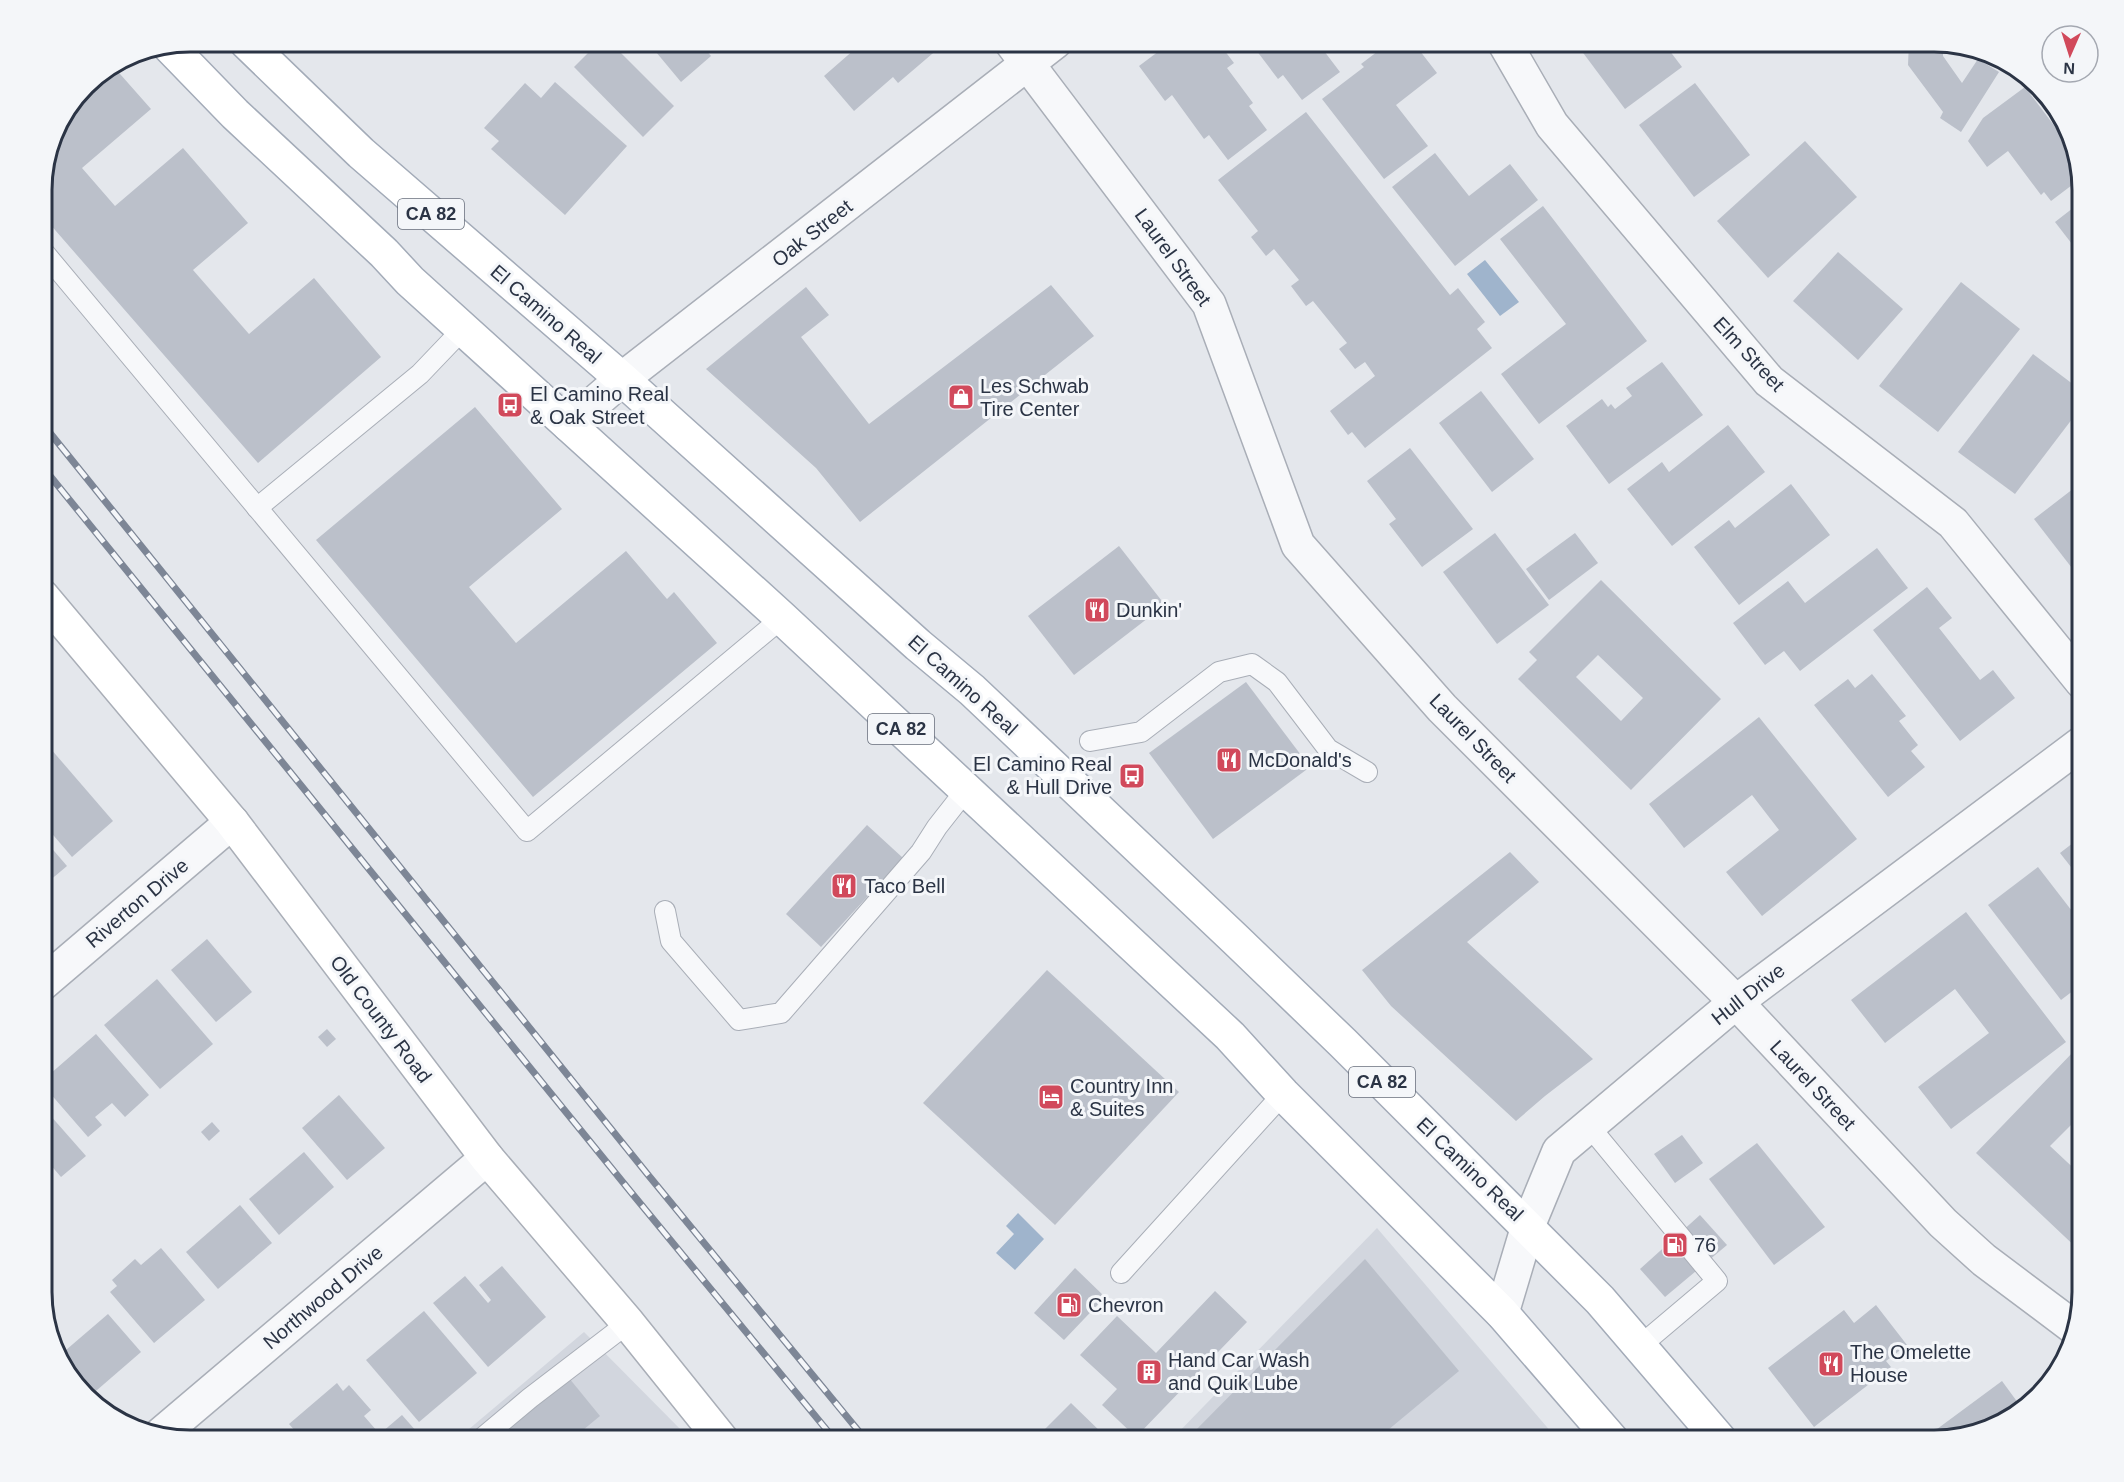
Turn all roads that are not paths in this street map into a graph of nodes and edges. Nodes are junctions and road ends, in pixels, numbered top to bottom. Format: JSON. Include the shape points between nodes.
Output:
{"nodes":[{"id":1,"x":256,"y":52,"type":"edge"},
{"id":2,"x":1019,"y":52,"type":"edge"},
{"id":3,"x":1510,"y":52,"type":"edge"},
{"id":4,"x":176,"y":54,"type":"edge"},
{"id":5,"x":53,"y":263,"type":"edge"},
{"id":6,"x":463,"y":329,"type":"junction"},
{"id":7,"x":622,"y":379,"type":"junction"},
{"id":8,"x":569,"y":425,"type":"junction"},
{"id":9,"x":257,"y":508,"type":"junction"},
{"id":10,"x":53,"y":609,"type":"edge"},
{"id":11,"x":782,"y":618,"type":"junction"},
{"id":12,"x":2072,"y":670,"type":"edge"},
{"id":13,"x":1090,"y":741,"type":"dead end"},
{"id":14,"x":2072,"y":750,"type":"edge"},
{"id":15,"x":1367,"y":772,"type":"dead end"},
{"id":16,"x":966,"y":790,"type":"junction"},
{"id":17,"x":232,"y":822,"type":"junction"},
{"id":18,"x":665,"y":911,"type":"dead end"},
{"id":19,"x":53,"y":975,"type":"edge"},
{"id":20,"x":1736,"y":1002,"type":"junction"},
{"id":21,"x":1283,"y":1094,"type":"junction"},
{"id":22,"x":1589,"y":1126,"type":"junction"},
{"id":23,"x":487,"y":1158,"type":"junction"},
{"id":24,"x":1528,"y":1227,"type":"junction"},
{"id":25,"x":1120,"y":1273,"type":"dead end"},
{"id":26,"x":1502,"y":1313,"type":"junction"},
{"id":27,"x":628,"y":1323,"type":"junction"},
{"id":28,"x":2068,"y":1323,"type":"edge"},
{"id":29,"x":1640,"y":1346,"type":"junction"},
{"id":30,"x":169,"y":1427,"type":"edge"},
{"id":31,"x":492,"y":1430,"type":"edge"},
{"id":32,"x":714,"y":1430,"type":"edge"},
{"id":33,"x":1603,"y":1430,"type":"edge"},
{"id":34,"x":1711,"y":1430,"type":"edge"}],
"edges":[{"from":1,"to":7,"type":"main road","name":"El Camino Real","number":"CA 82","via":[[361,153]]},
{"from":2,"to":7,"type":"street","name":"Oak Street","via":[[793,248]]},
{"from":2,"to":20,"type":"street","name":"Laurel Street","via":[[1209,304],[1298,545],[1442,708]]},
{"from":3,"to":12,"type":"street","name":"Elm Street","via":[[1552,124],[1769,381],[1953,523]]},
{"from":4,"to":6,"type":"main road","number":"CA 82"},
{"from":5,"to":9,"type":"lane"},
{"from":6,"to":8,"type":"main road","number":"CA 82"},
{"from":6,"to":9,"type":"lane","via":[[420,374]]},
{"from":7,"to":8,"type":"street","name":"Oak Street"},
{"from":7,"to":24,"type":"main road","name":"El Camino Real","number":"CA 82","via":[[972,690],[1243,947]]},
{"from":8,"to":11,"type":"main road","number":"CA 82"},
{"from":9,"to":11,"type":"lane","via":[[527,831]]},
{"from":10,"to":17,"type":"main road","name":"Old County Road"},
{"from":11,"to":16,"type":"main road","number":"CA 82"},
{"from":13,"to":15,"type":"lane","via":[[1141,732],[1219,672],[1252,664],[1277,682],[1328,749]]},
{"from":14,"to":20,"type":"street","name":"Hull Drive"},
{"from":16,"to":18,"type":"lane","via":[[921,852],[781,1013],[739,1020],[671,941]]},
{"from":16,"to":21,"type":"main road","number":"CA 82","via":[[1230,1036]]},
{"from":17,"to":19,"type":"street","name":"Riverton Drive"},
{"from":17,"to":23,"type":"main road","name":"Old County Road"},
{"from":20,"to":22,"type":"street","name":"Hull Drive"},
{"from":20,"to":28,"type":"street","name":"Laurel Street","via":[[1943,1223],[1984,1260]]},
{"from":21,"to":25,"type":"lane"},
{"from":21,"to":26,"type":"main road","number":"CA 82"},
{"from":22,"to":24,"type":"street","name":"Hull Drive","via":[[1559,1151]]},
{"from":22,"to":29,"type":"lane","via":[[1717,1281]]},
{"from":23,"to":27,"type":"main road","name":"Old County Road"},
{"from":23,"to":30,"type":"street","name":"Northwood Drive"},
{"from":24,"to":26,"type":"street","name":"Hull Drive"},
{"from":24,"to":29,"type":"main road","name":"El Camino Real","number":"CA 82"},
{"from":26,"to":33,"type":"main road","number":"CA 82"},
{"from":27,"to":31,"type":"lane"},
{"from":27,"to":32,"type":"main road","name":"Old County Road"},
{"from":29,"to":34,"type":"main road","name":"El Camino Real","number":"CA 82"}]}
